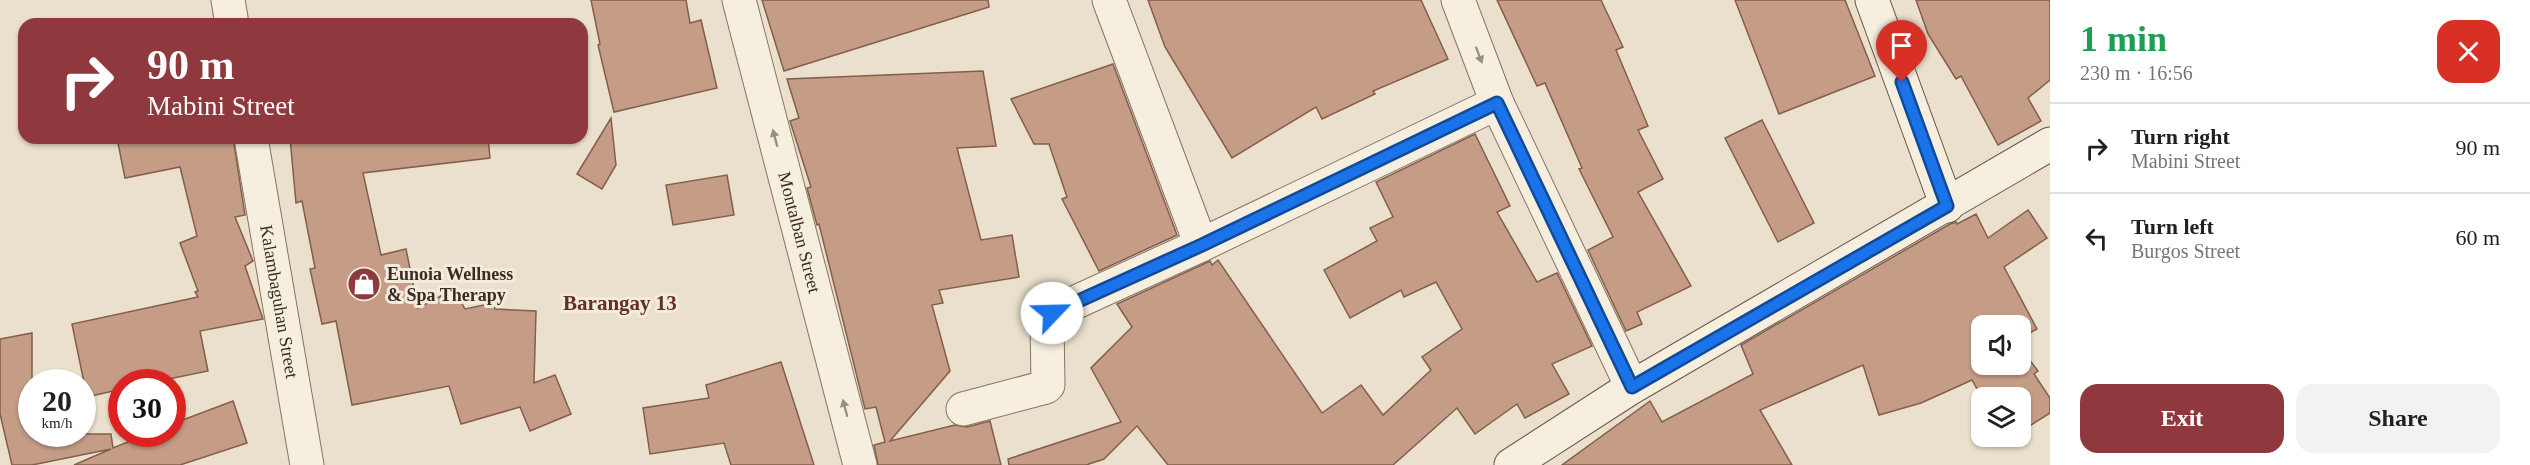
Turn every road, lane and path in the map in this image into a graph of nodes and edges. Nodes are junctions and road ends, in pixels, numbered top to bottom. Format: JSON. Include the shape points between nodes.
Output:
{"nodes":[{"id":1,"x":228,"y":0,"type":"edge"},
{"id":2,"x":739,"y":0,"type":"edge"},
{"id":3,"x":1109,"y":0,"type":"edge"},
{"id":4,"x":1458,"y":0,"type":"edge"},
{"id":5,"x":1872,"y":0,"type":"edge"},
{"id":6,"x":231,"y":18,"type":"edge"},
{"id":7,"x":1497,"y":103,"type":"junction"},
{"id":8,"x":253,"y":144,"type":"edge"},
{"id":9,"x":2050,"y":144,"type":"edge"},
{"id":10,"x":1947,"y":206,"type":"junction"},
{"id":11,"x":1202,"y":245,"type":"junction"},
{"id":12,"x":1632,"y":387,"type":"junction"},
{"id":13,"x":963,"y":409,"type":"dead end"},
{"id":14,"x":307,"y":465,"type":"edge"},
{"id":15,"x":860,"y":465,"type":"edge"},
{"id":16,"x":1511,"y":465,"type":"edge"}],
"edges":[{"from":1,"to":6,"type":"street"},
{"from":15,"to":2,"type":"street","name":"Montalban Street","one_way":true},
{"from":3,"to":11,"type":"street"},
{"from":4,"to":7,"type":"street","one_way":true},
{"from":5,"to":10,"type":"street"},
{"from":7,"to":11,"type":"street"},
{"from":7,"to":12,"type":"street"},
{"from":8,"to":14,"type":"street","name":"Kalambaguhan Street"},
{"from":9,"to":10,"type":"street"},
{"from":10,"to":12,"type":"street"},
{"from":11,"to":13,"type":"street","via":[[1052,313],[1047,321],[1046,387]]},
{"from":12,"to":16,"type":"street"}]}
